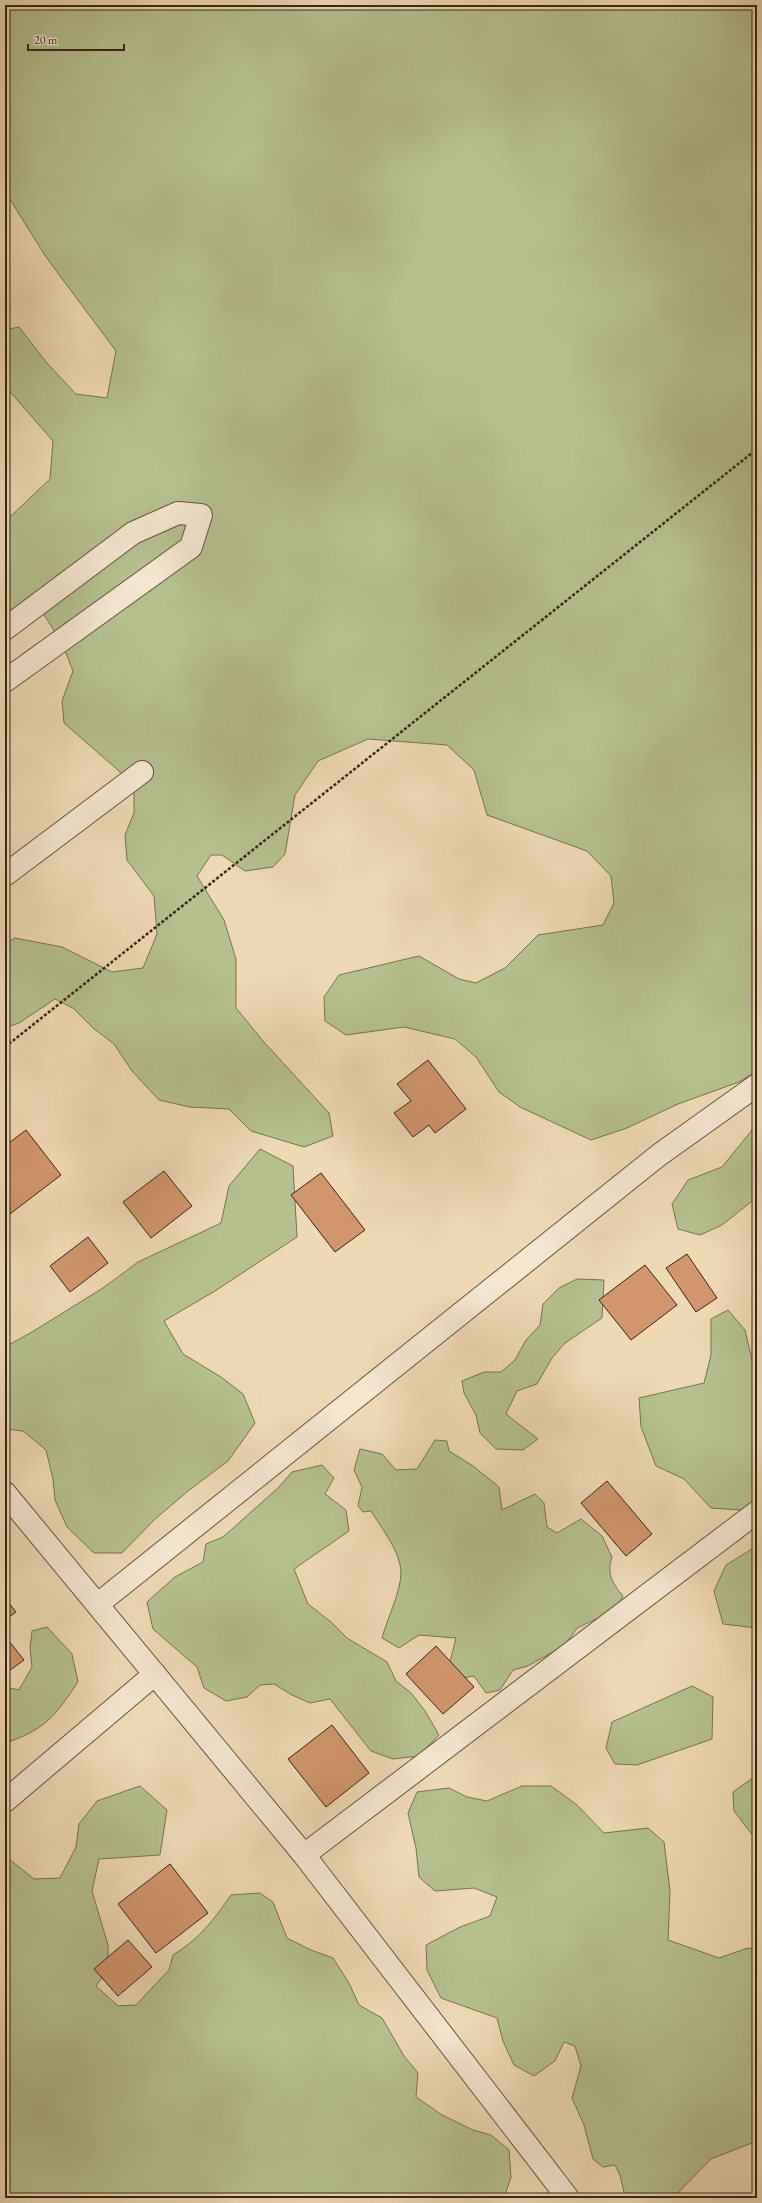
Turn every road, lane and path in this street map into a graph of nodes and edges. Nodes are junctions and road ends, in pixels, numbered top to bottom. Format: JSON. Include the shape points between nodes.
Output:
{"nodes":[{"id":1,"x":757,"y":449,"type":"edge"},
{"id":2,"x":5,"y":629,"type":"edge"},
{"id":3,"x":5,"y":681,"type":"edge"},
{"id":4,"x":142,"y":772,"type":"dead end"},
{"id":5,"x":5,"y":875,"type":"edge"},
{"id":6,"x":5,"y":1047,"type":"edge"},
{"id":7,"x":757,"y":1085,"type":"edge"},
{"id":8,"x":5,"y":1493,"type":"edge"},
{"id":9,"x":757,"y":1512,"type":"edge"},
{"id":10,"x":98,"y":1604,"type":"junction"},
{"id":11,"x":155,"y":1674,"type":"junction"},
{"id":12,"x":5,"y":1801,"type":"edge"},
{"id":13,"x":304,"y":1855,"type":"junction"},
{"id":14,"x":568,"y":2198,"type":"edge"}],
"edges":[{"from":1,"to":6,"type":"path"},
{"from":2,"to":3,"type":"street","via":[[133,533],[178,513],[201,515],[191,547]]},
{"from":4,"to":5,"type":"street"},
{"from":7,"to":10,"type":"street","via":[[659,1155]]},
{"from":8,"to":10,"type":"street"},
{"from":9,"to":13,"type":"street"},
{"from":10,"to":11,"type":"street"},
{"from":11,"to":12,"type":"street"},
{"from":11,"to":13,"type":"street"},
{"from":13,"to":14,"type":"street"}]}
